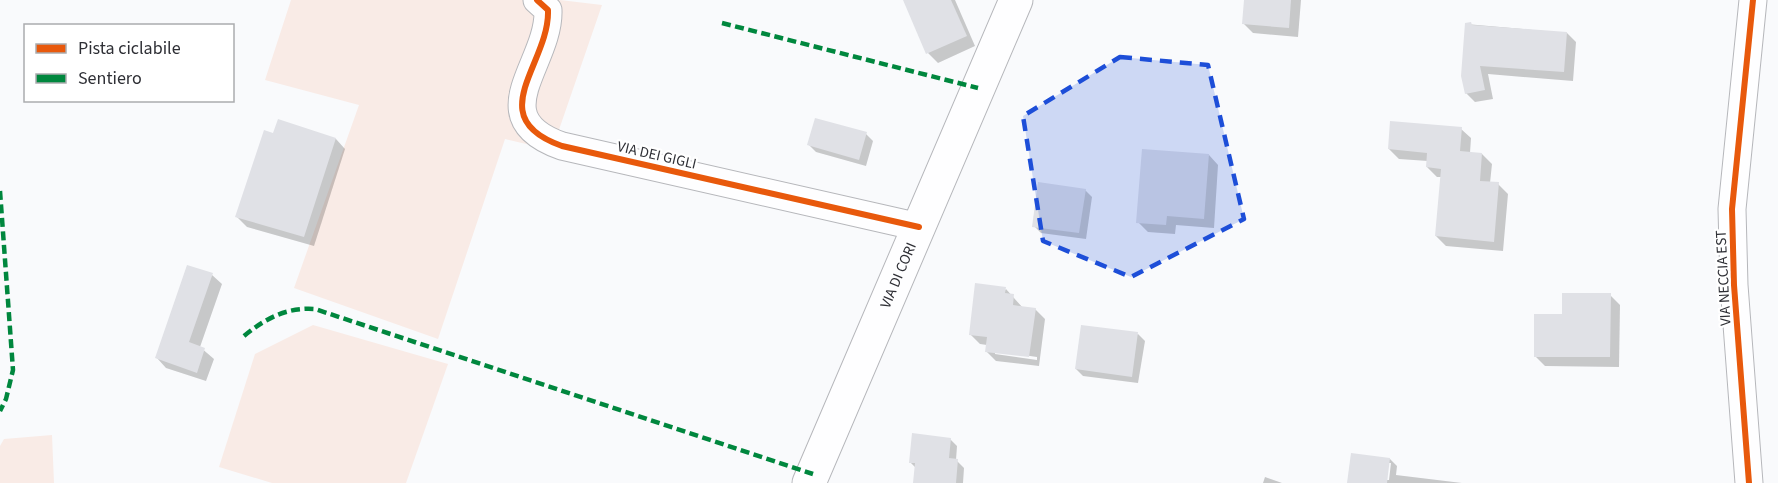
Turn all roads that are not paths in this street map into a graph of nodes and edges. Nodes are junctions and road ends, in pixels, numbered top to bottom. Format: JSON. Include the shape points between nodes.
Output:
{"nodes":[{"id":1,"x":537,"y":0,"type":"edge"},
{"id":2,"x":1016,"y":0,"type":"edge"},
{"id":3,"x":1753,"y":0,"type":"edge"},
{"id":4,"x":919,"y":227,"type":"junction"},
{"id":5,"x":809,"y":483,"type":"edge"},
{"id":6,"x":1749,"y":483,"type":"edge"}],
"edges":[{"from":1,"to":4,"type":"street","name":"VIA DEI GIGLI","via":[[548,10],[548,23],[525,84],[522,108],[526,125],[540,137],[562,146]]},
{"from":2,"to":4,"type":"main road","name":"VIA DI CORI"},
{"from":3,"to":6,"type":"street","name":"VIA NECCIA EST","via":[[1732,209]]},
{"from":4,"to":5,"type":"main road","name":"VIA DI CORI"}]}
